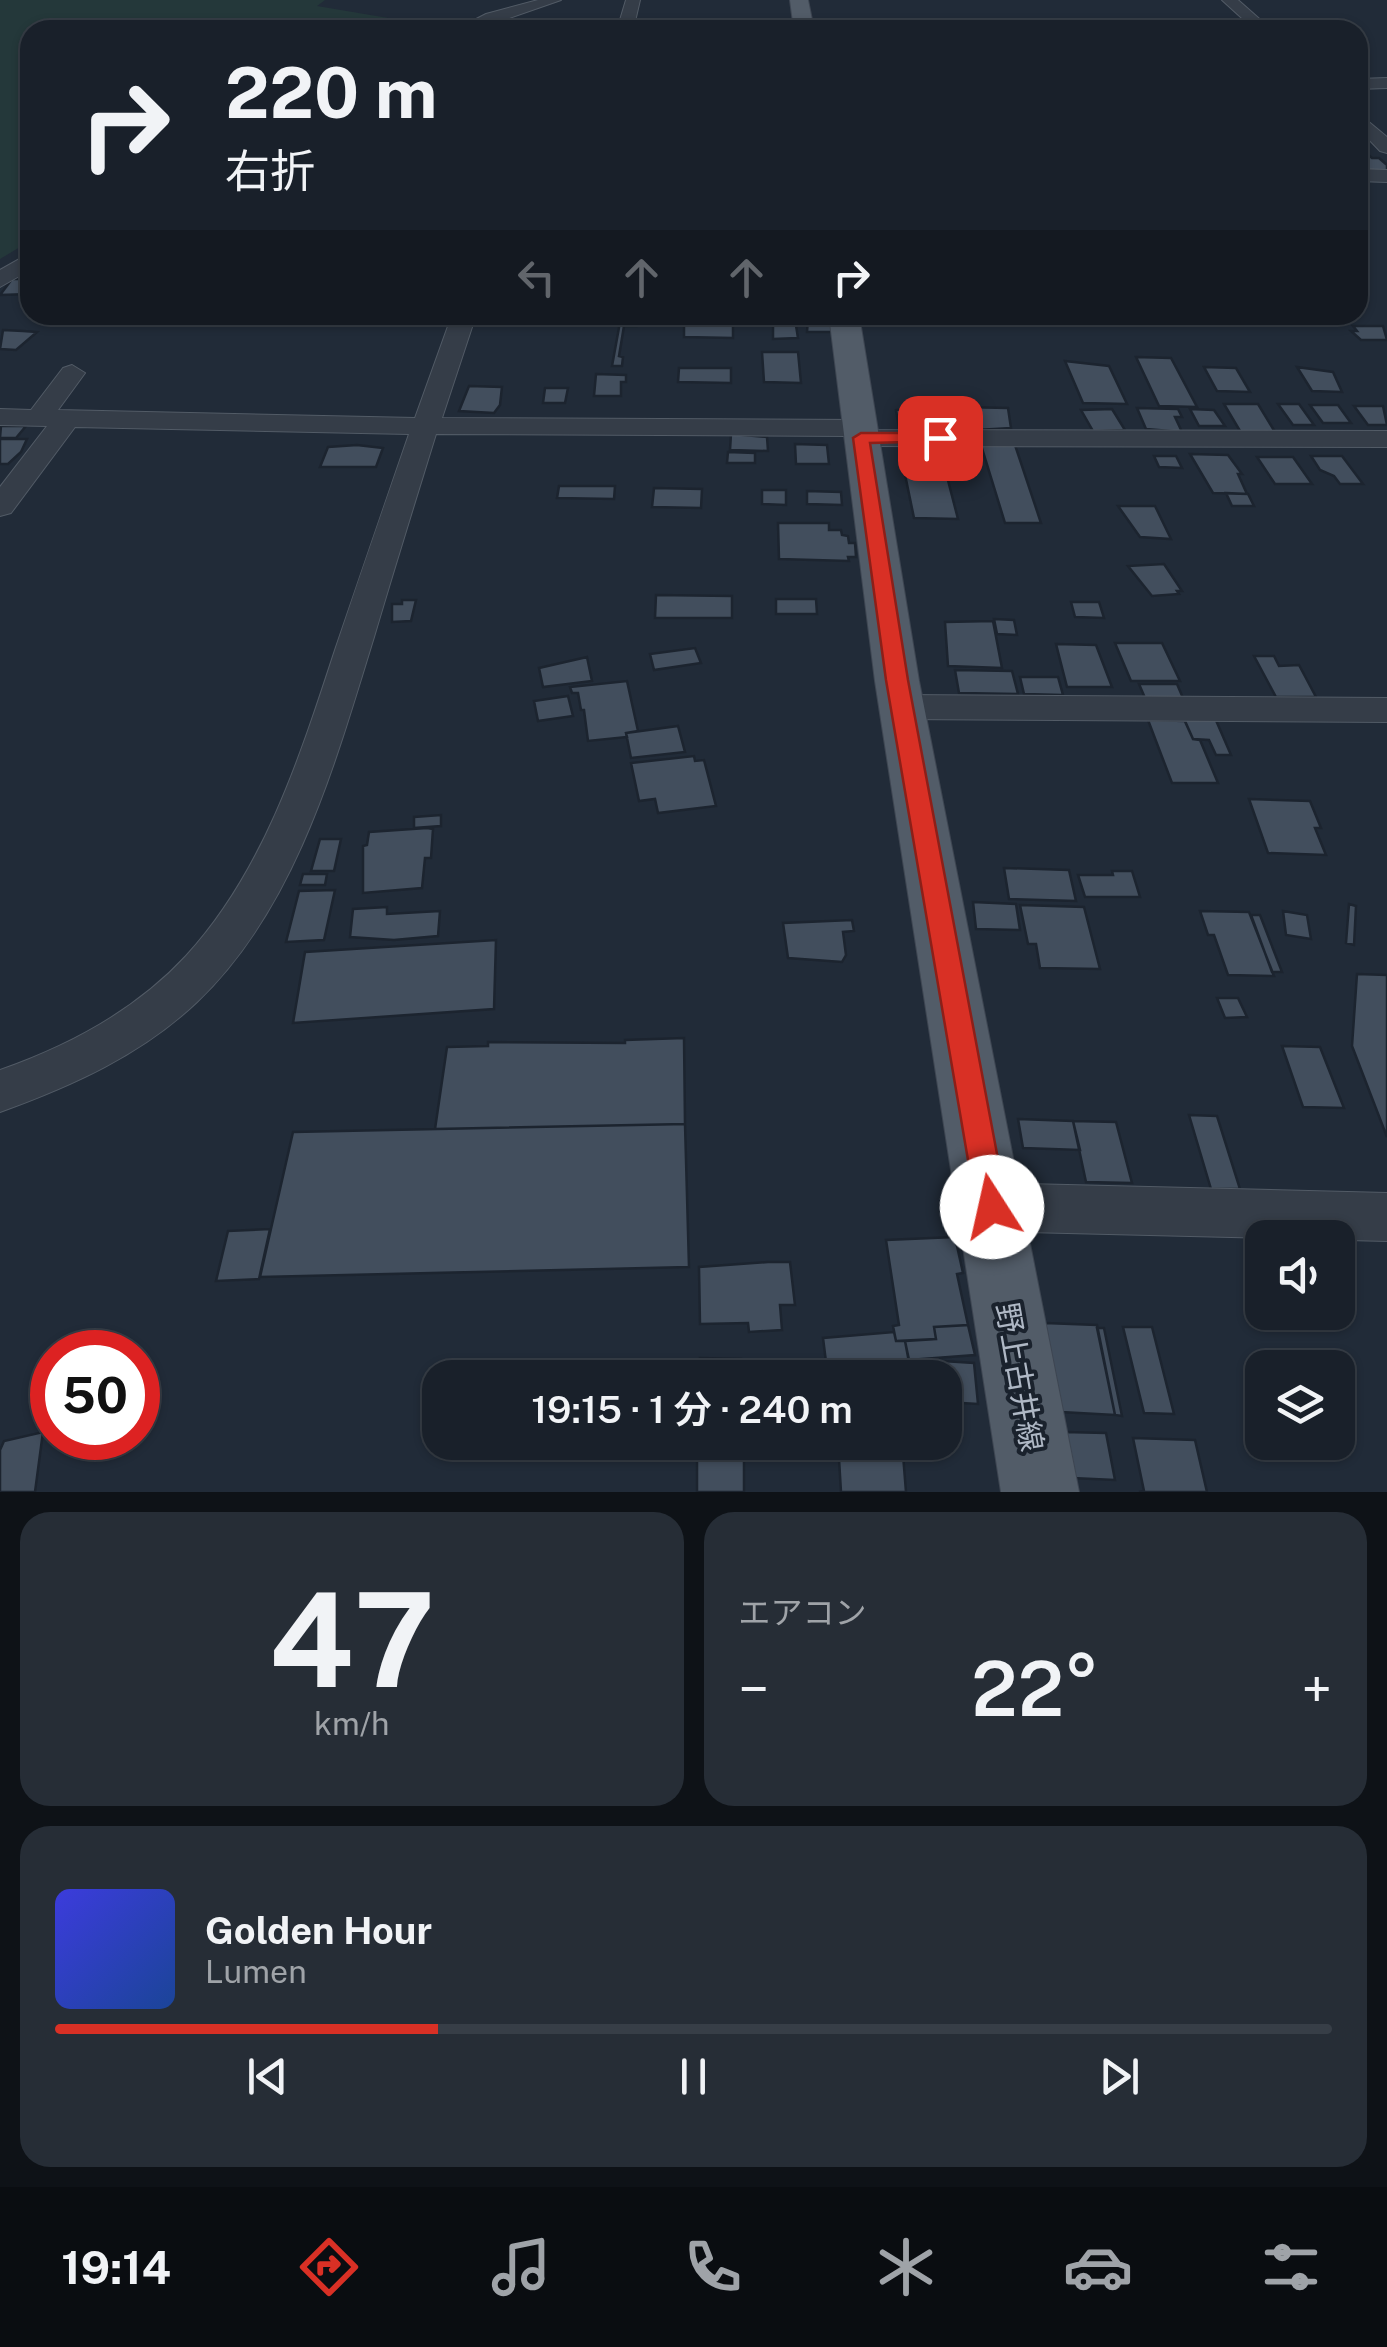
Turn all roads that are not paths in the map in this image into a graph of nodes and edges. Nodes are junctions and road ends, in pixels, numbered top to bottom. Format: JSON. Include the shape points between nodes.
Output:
{"nodes":[{"id":1,"x":554,"y":0,"type":"edge"},
{"id":2,"x":1229,"y":0,"type":"edge"},
{"id":3,"x":485,"y":20,"type":"edge"},
{"id":4,"x":1252,"y":20,"type":"edge"},
{"id":5,"x":1368,"y":128,"type":"edge"},
{"id":6,"x":1387,"y":147,"type":"edge"},
{"id":7,"x":460,"y":325,"type":"edge"},
{"id":8,"x":845,"y":325,"type":"edge"},
{"id":9,"x":72,"y":372,"type":"dead end"},
{"id":10,"x":0,"y":417,"type":"edge"},
{"id":11,"x":53,"y":419,"type":"junction"},
{"id":12,"x":424,"y":426,"type":"junction"},
{"id":13,"x":860,"y":433,"type":"junction"},
{"id":14,"x":1387,"y":439,"type":"edge"},
{"id":15,"x":0,"y":506,"type":"edge"},
{"id":16,"x":902,"y":707,"type":"junction"},
{"id":17,"x":1387,"y":710,"type":"edge"},
{"id":18,"x":0,"y":1091,"type":"edge"},
{"id":19,"x":992,"y":1207,"type":"junction"},
{"id":20,"x":1387,"y":1217,"type":"edge"},
{"id":21,"x":1040,"y":1492,"type":"edge"}],
"edges":[{"from":1,"to":3,"type":"street"},
{"from":2,"to":4,"type":"street"},
{"from":5,"to":6,"type":"street"},
{"from":7,"to":12,"type":"street"},
{"from":8,"to":13,"type":"main road","name":"野上古井線"},
{"from":9,"to":11,"type":"street"},
{"from":10,"to":11,"type":"street"},
{"from":11,"to":12,"type":"street"},
{"from":11,"to":15,"type":"street"},
{"from":12,"to":13,"type":"street"},
{"from":12,"to":18,"type":"street","via":[[312,776],[262,886],[204,967],[146,1018],[56,1072]]},
{"from":13,"to":14,"type":"street"},
{"from":13,"to":16,"type":"main road","name":"野上古井線"},
{"from":16,"to":17,"type":"street"},
{"from":16,"to":19,"type":"main road","name":"野上古井線"},
{"from":19,"to":20,"type":"street"},
{"from":19,"to":21,"type":"main road","name":"野上古井線"}]}
